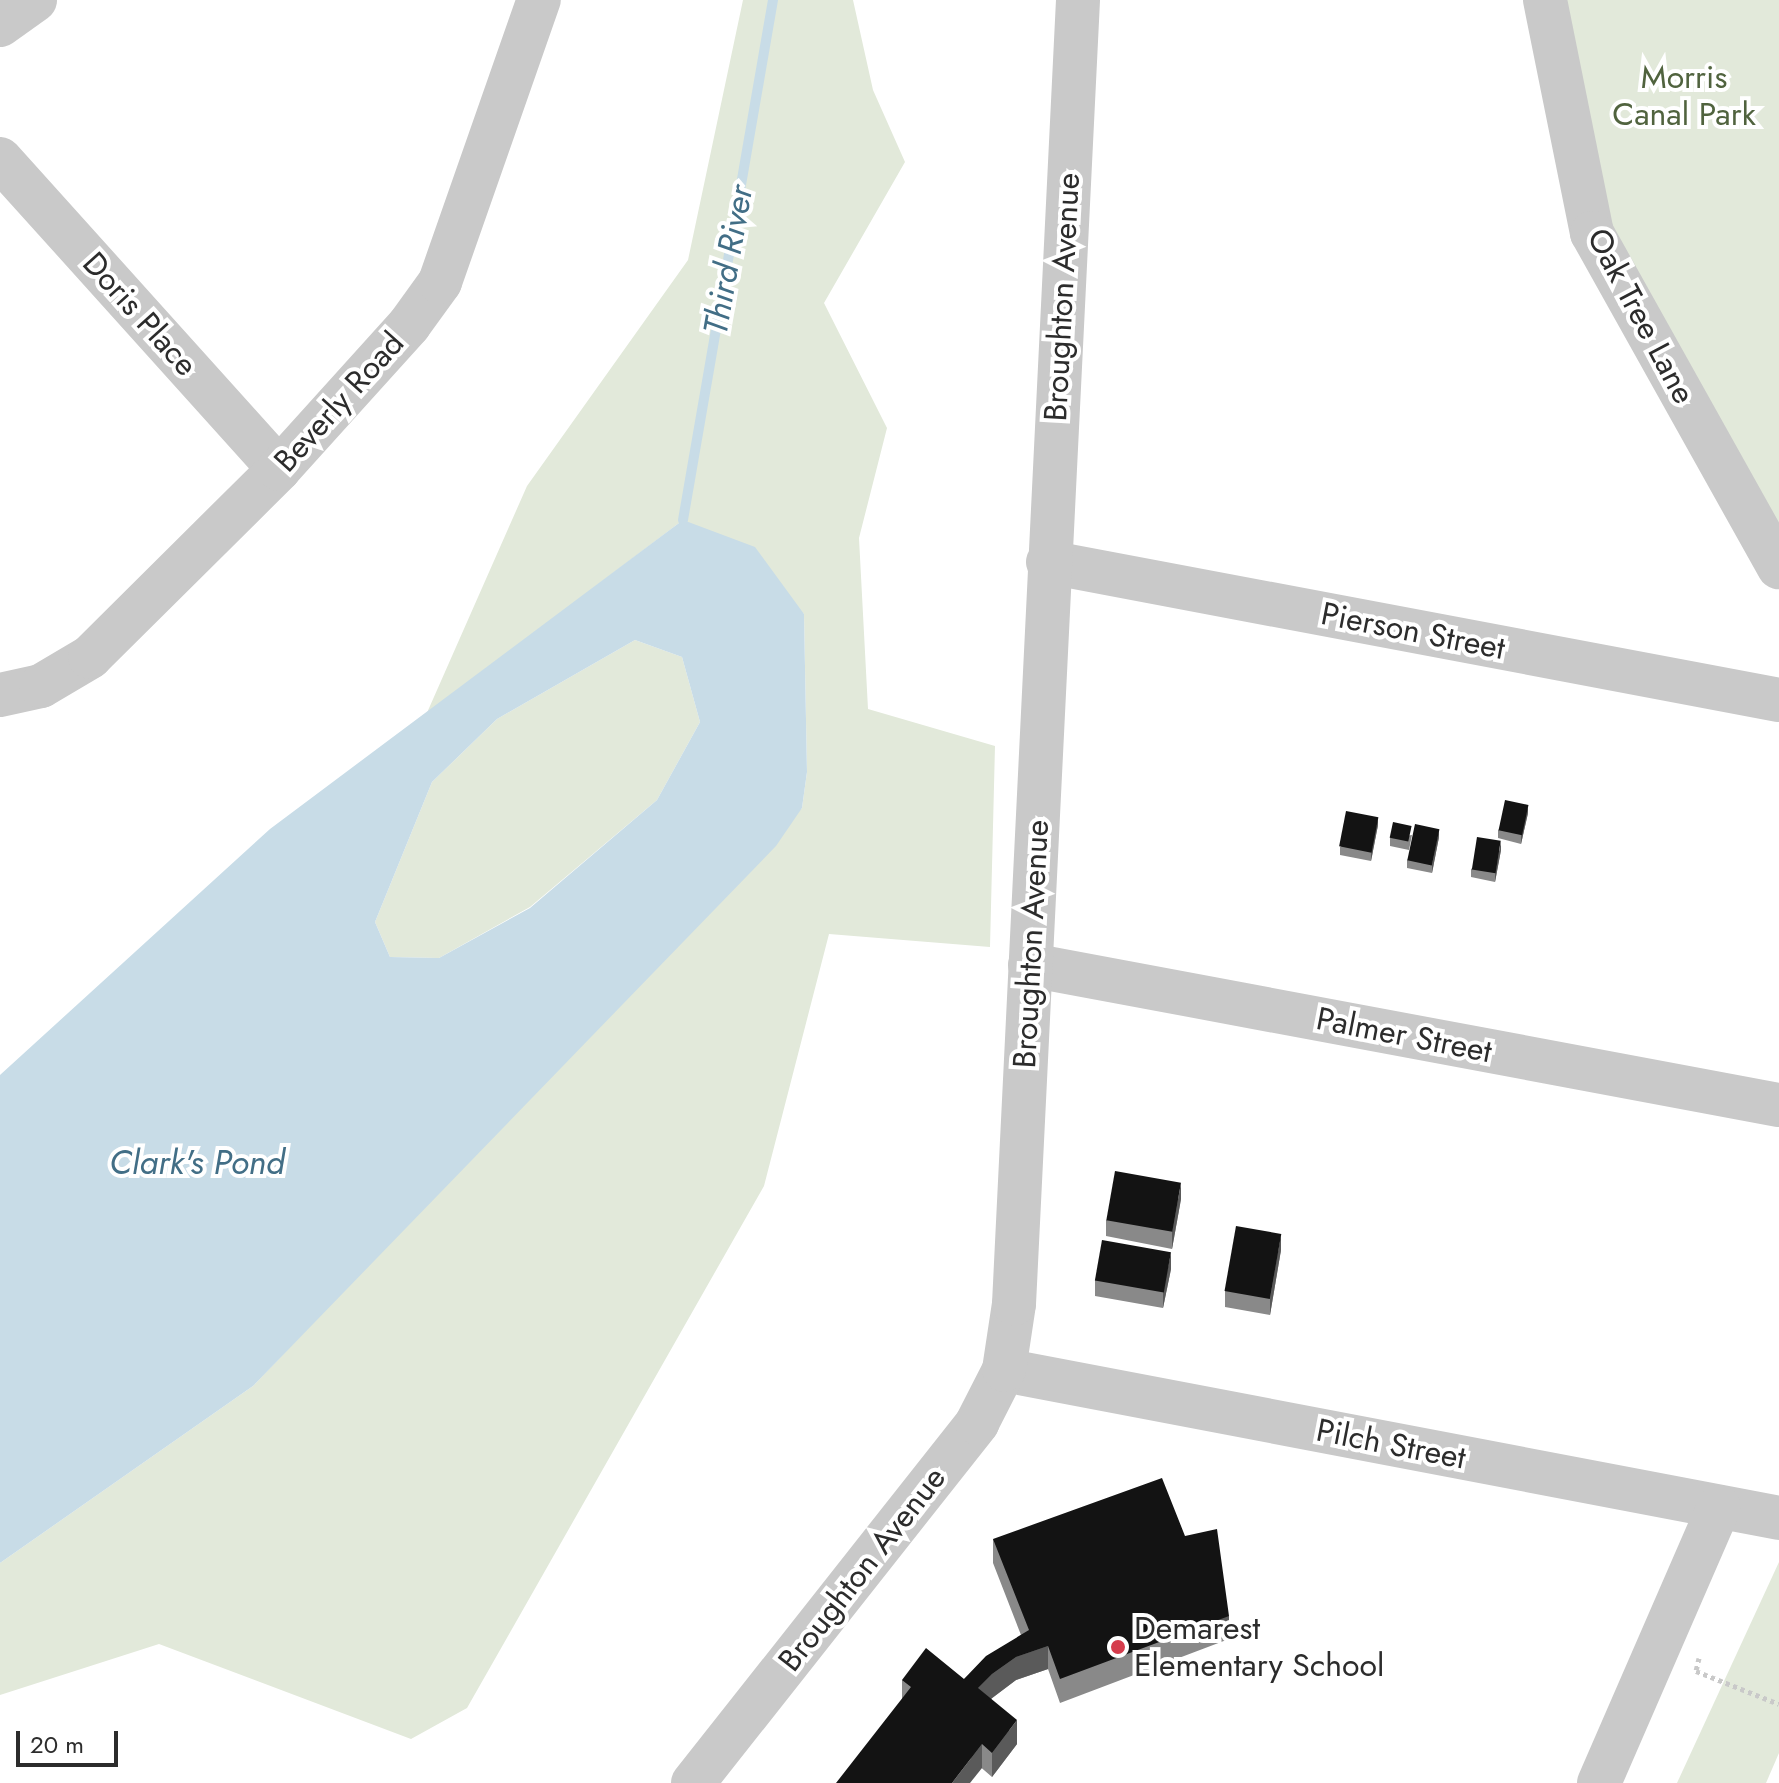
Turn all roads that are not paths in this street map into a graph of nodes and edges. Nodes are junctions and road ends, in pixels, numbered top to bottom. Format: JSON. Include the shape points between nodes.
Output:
{"nodes":[{"id":1,"x":35,"y":0,"type":"edge"},
{"id":2,"x":539,"y":0,"type":"edge"},
{"id":3,"x":1078,"y":0,"type":"edge"},
{"id":4,"x":1545,"y":0,"type":"edge"},
{"id":5,"x":0,"y":25,"type":"edge"},
{"id":6,"x":0,"y":159,"type":"edge"},
{"id":7,"x":279,"y":469,"type":"junction"},
{"id":8,"x":1048,"y":562,"type":"junction"},
{"id":9,"x":1779,"y":567,"type":"edge"},
{"id":10,"x":0,"y":695,"type":"edge"},
{"id":11,"x":1779,"y":700,"type":"edge"},
{"id":12,"x":1030,"y":965,"type":"junction"},
{"id":13,"x":1779,"y":1105,"type":"edge"},
{"id":14,"x":1004,"y":1370,"type":"junction"},
{"id":15,"x":1719,"y":1507,"type":"junction"},
{"id":16,"x":1779,"y":1518,"type":"edge"},
{"id":17,"x":693,"y":1783,"type":"edge"},
{"id":18,"x":1599,"y":1783,"type":"edge"}],
"edges":[{"from":1,"to":5,"type":"street"},
{"from":2,"to":7,"type":"street","name":"Beverly Road","via":[[440,282],[409,325]]},
{"from":3,"to":8,"type":"street","name":"Broughton Avenue"},
{"from":4,"to":9,"type":"street","name":"Oak Tree Lane","via":[[1592,233]]},
{"from":6,"to":7,"type":"street","name":"Doris Place"},
{"from":7,"to":10,"type":"street","name":"Beverly Road","via":[[90,657],[41,686]]},
{"from":8,"to":11,"type":"street","name":"Pierson Street"},
{"from":8,"to":12,"type":"street","name":"Broughton Avenue"},
{"from":12,"to":13,"type":"street","name":"Palmer Street"},
{"from":12,"to":14,"type":"street","name":"Broughton Avenue","via":[[1014,1304]]},
{"from":14,"to":15,"type":"street","name":"Pilch Street"},
{"from":14,"to":17,"type":"street","name":"Broughton Avenue","via":[[977,1423]]},
{"from":15,"to":16,"type":"street","name":"Pilch Street"},
{"from":15,"to":18,"type":"street"}]}
